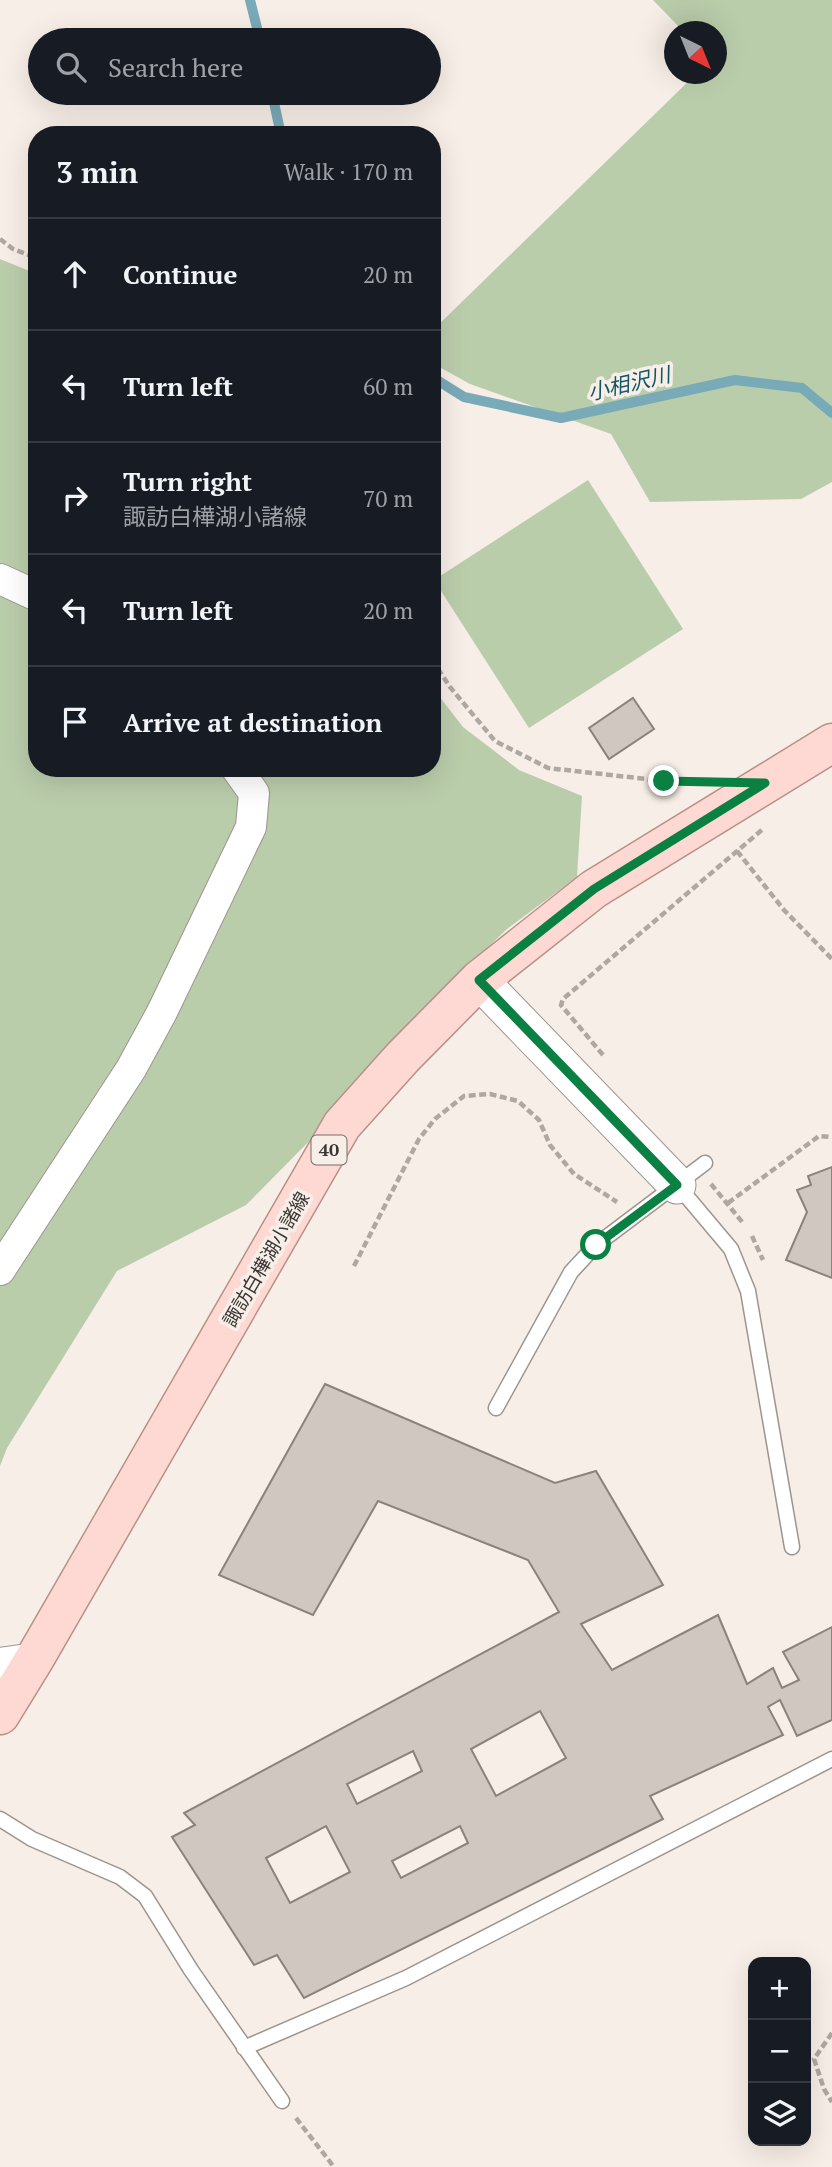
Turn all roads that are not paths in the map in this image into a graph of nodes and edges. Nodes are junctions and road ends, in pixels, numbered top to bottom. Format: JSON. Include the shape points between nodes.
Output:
{"nodes":[{"id":1,"x":0,"y":579,"type":"edge"},
{"id":2,"x":28,"y":592,"type":"edge"},
{"id":3,"x":832,"y":743,"type":"edge"},
{"id":4,"x":242,"y":777,"type":"edge"},
{"id":5,"x":479,"y":980,"type":"junction"},
{"id":6,"x":691,"y":1174,"type":"junction"},
{"id":7,"x":0,"y":1270,"type":"edge"},
{"id":8,"x":496,"y":1408,"type":"dead end"},
{"id":9,"x":792,"y":1547,"type":"dead end"},
{"id":10,"x":18,"y":1661,"type":"edge"},
{"id":11,"x":0,"y":1715,"type":"edge"},
{"id":12,"x":832,"y":1759,"type":"edge"},
{"id":13,"x":0,"y":1819,"type":"edge"},
{"id":14,"x":244,"y":2048,"type":"junction"},
{"id":15,"x":282,"y":2101,"type":"road end"}],
"edges":[{"from":1,"to":2,"type":"street"},
{"from":3,"to":5,"type":"main road","name":"諏訪白樺湖小諸線","number":"40","via":[[594,889]]},
{"from":4,"to":7,"type":"street","via":[[254,793],[251,827],[187,962],[131,1069]]},
{"from":5,"to":6,"type":"street"},
{"from":5,"to":10,"type":"main road","name":"諏訪白樺湖小諸線","number":"40","via":[[342,1125]]},
{"from":6,"to":8,"type":"lane","via":[[596,1245],[571,1272]]},
{"from":6,"to":9,"type":"lane","via":[[748,1292]]},
{"from":10,"to":11,"type":"main road","name":"諏訪白樺湖小諸線","number":"40"},
{"from":12,"to":14,"type":"lane","via":[[406,1978]]},
{"from":13,"to":14,"type":"lane","via":[[32,1839],[120,1877],[145,1896]]},
{"from":14,"to":15,"type":"lane"}]}
